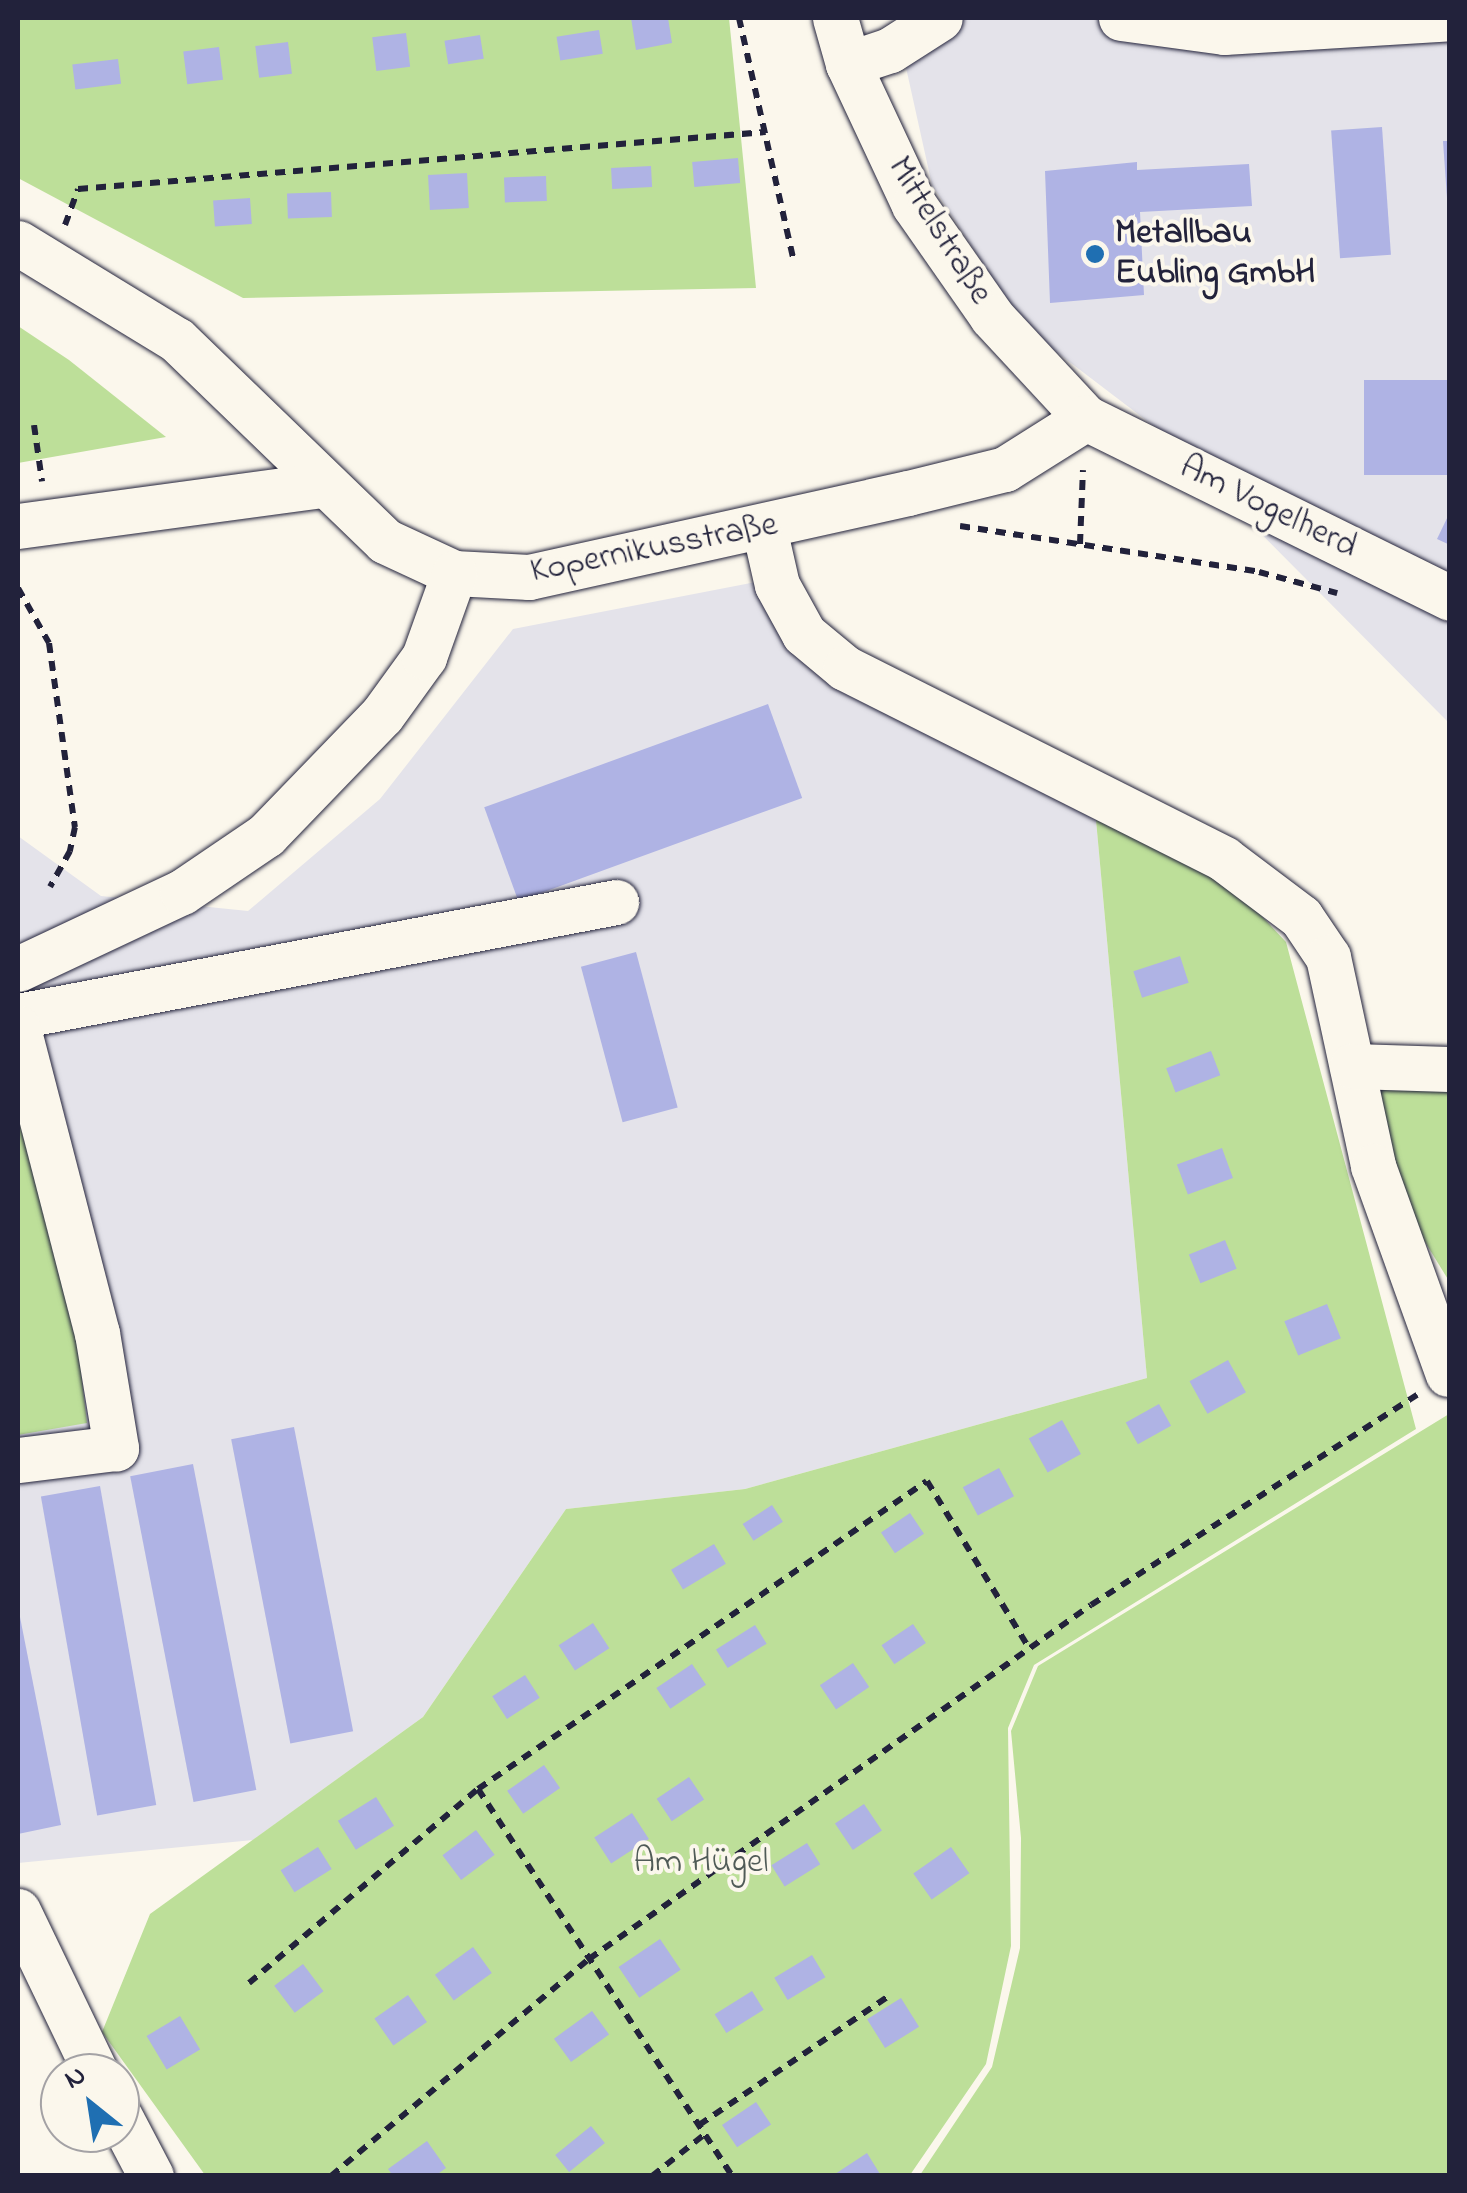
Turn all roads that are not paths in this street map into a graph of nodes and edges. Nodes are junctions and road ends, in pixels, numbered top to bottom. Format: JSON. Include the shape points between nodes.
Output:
{"nodes":[{"id":1,"x":835,"y":18,"type":"edge"},
{"id":2,"x":940,"y":18,"type":"edge"},
{"id":3,"x":1121,"y":18,"type":"edge"},
{"id":4,"x":1450,"y":18,"type":"edge"},
{"id":5,"x":848,"y":64,"type":"junction"},
{"id":6,"x":18,"y":243,"type":"edge"},
{"id":7,"x":1086,"y":418,"type":"junction"},
{"id":8,"x":320,"y":484,"type":"junction"},
{"id":9,"x":32,"y":524,"type":"edge"},
{"id":10,"x":764,"y":528,"type":"junction"},
{"id":11,"x":454,"y":573,"type":"junction"},
{"id":12,"x":1450,"y":598,"type":"edge"},
{"id":13,"x":616,"y":902,"type":"dead end"},
{"id":14,"x":18,"y":968,"type":"edge"},
{"id":15,"x":18,"y":1016,"type":"edge"},
{"id":16,"x":18,"y":1028,"type":"edge"},
{"id":17,"x":1352,"y":1066,"type":"junction"},
{"id":18,"x":1450,"y":1069,"type":"edge"},
{"id":19,"x":1448,"y":1374,"type":"edge"},
{"id":20,"x":18,"y":1460,"type":"edge"},
{"id":21,"x":18,"y":1911,"type":"edge"},
{"id":22,"x":86,"y":2053,"type":"edge"},
{"id":23,"x":139,"y":2153,"type":"edge"},
{"id":24,"x":151,"y":2176,"type":"edge"}],
"edges":[{"from":1,"to":5,"type":"street","name":"Mittelstraße"},
{"from":2,"to":5,"type":"street","via":[[890,50]]},
{"from":3,"to":4,"type":"street","via":[[1224,32]]},
{"from":5,"to":7,"type":"street","name":"Mittelstraße","via":[[914,205],[992,316]]},
{"from":6,"to":8,"type":"street","name":"Kopernikusstraße","via":[[177,340]]},
{"from":7,"to":10,"type":"street","name":"Kopernikusstraße","via":[[1004,469]]},
{"from":7,"to":12,"type":"street","name":"Am Vogelherd"},
{"from":8,"to":9,"type":"street"},
{"from":8,"to":11,"type":"street","name":"Kopernikusstraße","via":[[385,541]]},
{"from":10,"to":11,"type":"street","name":"Kopernikusstraße","via":[[529,578]]},
{"from":10,"to":17,"type":"street","via":[[777,585],[804,634],[846,668],[1224,858],[1301,917],[1328,956]]},
{"from":11,"to":14,"type":"street","via":[[424,657],[393,701],[266,834],[182,892]]},
{"from":13,"to":15,"type":"street"},
{"from":16,"to":20,"type":"street","via":[[97,1333],[116,1448]]},
{"from":17,"to":18,"type":"street"},
{"from":17,"to":19,"type":"street","via":[[1373,1166]]},
{"from":21,"to":22,"type":"street"},
{"from":23,"to":24,"type":"street"}]}
